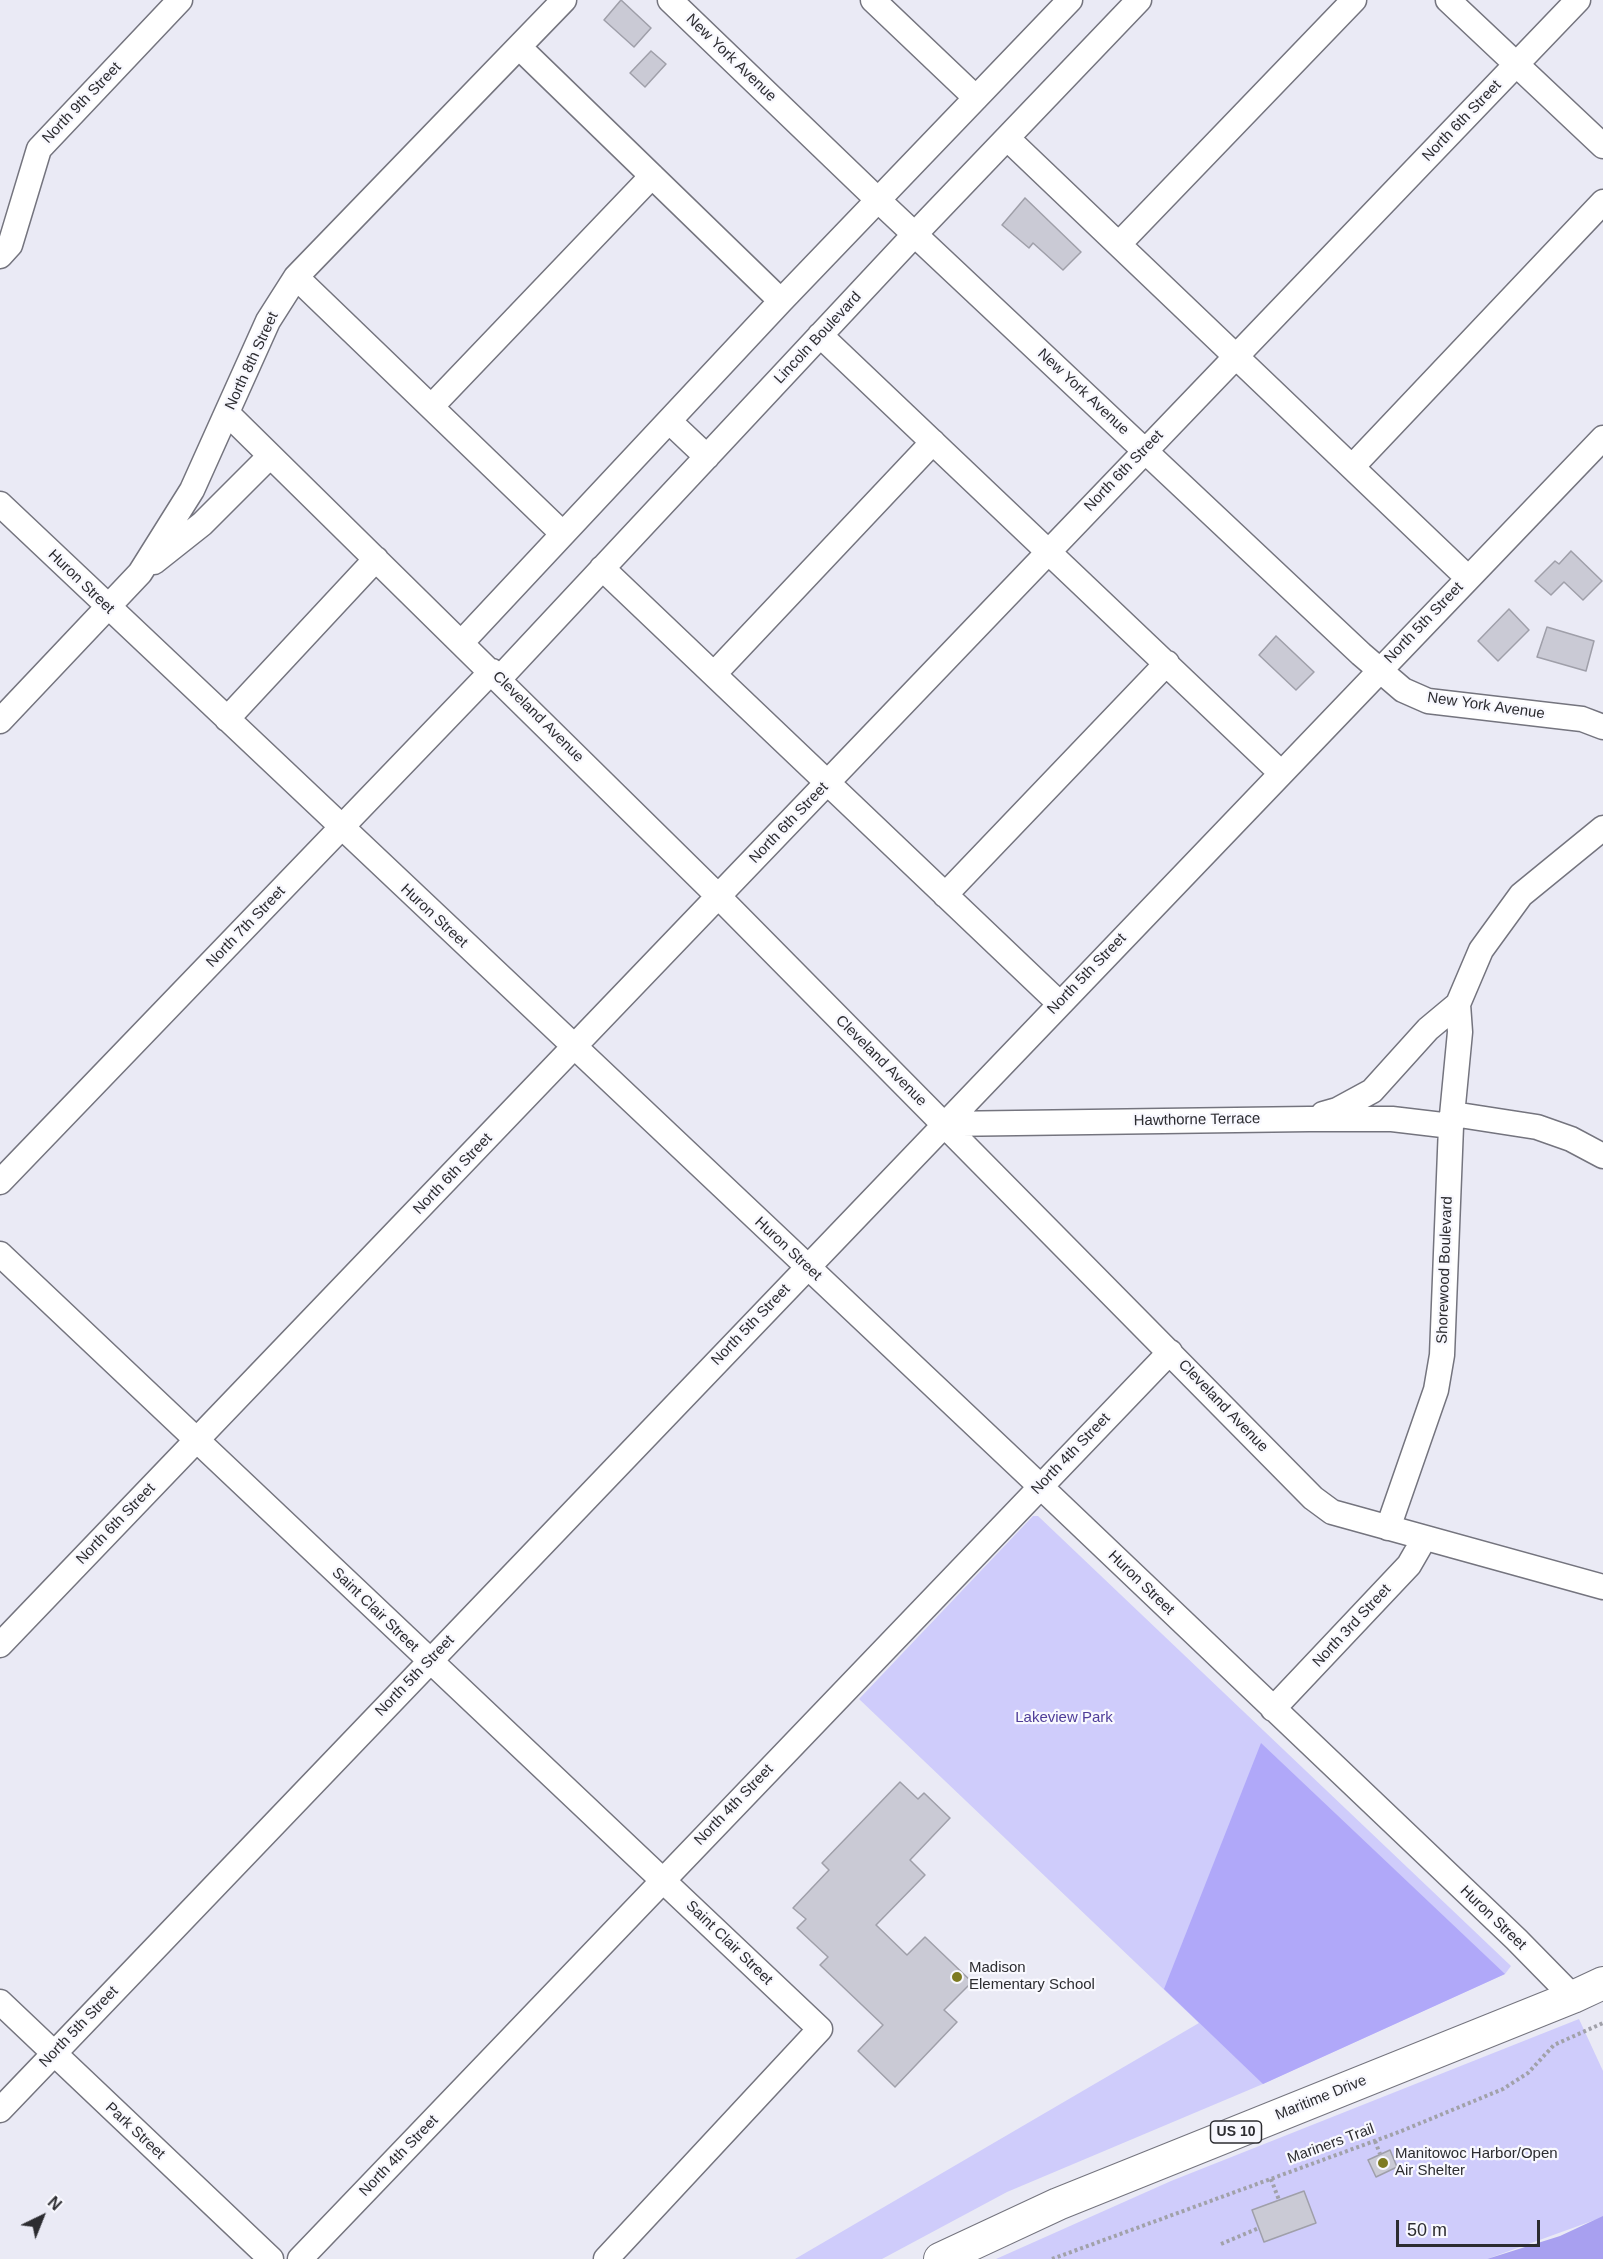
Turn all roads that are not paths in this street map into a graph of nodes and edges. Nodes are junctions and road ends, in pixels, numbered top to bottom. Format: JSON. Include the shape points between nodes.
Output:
{"nodes":[{"id":1,"x":180,"y":0,"type":"edge"},
{"id":2,"x":564,"y":0,"type":"edge"},
{"id":3,"x":670,"y":0,"type":"edge"},
{"id":4,"x":873,"y":0,"type":"edge"},
{"id":5,"x":1070,"y":0,"type":"edge"},
{"id":6,"x":1139,"y":0,"type":"edge"},
{"id":7,"x":1354,"y":0,"type":"edge"},
{"id":8,"x":1448,"y":0,"type":"edge"},
{"id":9,"x":1578,"y":0,"type":"edge"},
{"id":10,"x":519,"y":46,"type":"junction"},
{"id":11,"x":1516,"y":64,"type":"junction"},
{"id":12,"x":976,"y":98,"type":"junction"},
{"id":13,"x":1007,"y":138,"type":"junction"},
{"id":14,"x":1603,"y":146,"type":"edge"},
{"id":15,"x":652,"y":176,"type":"junction"},
{"id":16,"x":878,"y":200,"type":"junction"},
{"id":17,"x":1603,"y":202,"type":"edge"},
{"id":18,"x":915,"y":234,"type":"junction"},
{"id":19,"x":1119,"y":244,"type":"junction"},
{"id":20,"x":0,"y":256,"type":"edge"},
{"id":21,"x":296,"y":277,"type":"junction"},
{"id":22,"x":781,"y":301,"type":"junction"},
{"id":23,"x":820,"y":335,"type":"junction"},
{"id":24,"x":1236,"y":356,"type":"junction"},
{"id":25,"x":430,"y":407,"type":"junction"},
{"id":26,"x":228,"y":414,"type":"junction"},
{"id":27,"x":669,"y":421,"type":"junction"},
{"id":28,"x":1603,"y":438,"type":"edge"},
{"id":29,"x":933,"y":442,"type":"junction"},
{"id":30,"x":1144,"y":449,"type":"junction"},
{"id":31,"x":270,"y":456,"type":"junction"},
{"id":32,"x":707,"y":457,"type":"junction"},
{"id":33,"x":1352,"y":467,"type":"junction"},
{"id":34,"x":0,"y":504,"type":"edge"},
{"id":35,"x":563,"y":534,"type":"junction"},
{"id":36,"x":1048,"y":550,"type":"junction"},
{"id":37,"x":376,"y":559,"type":"junction"},
{"id":38,"x":602,"y":568,"type":"junction"},
{"id":39,"x":140,"y":573,"type":"junction"},
{"id":40,"x":1468,"y":578,"type":"junction"},
{"id":41,"x":108,"y":608,"type":"junction"},
{"id":42,"x":462,"y":642,"type":"junction"},
{"id":43,"x":1167,"y":663,"type":"junction"},
{"id":44,"x":1378,"y":670,"type":"junction"},
{"id":45,"x":714,"y":674,"type":"junction"},
{"id":46,"x":496,"y":675,"type":"junction"},
{"id":47,"x":227,"y":719,"type":"junction"},
{"id":48,"x":0,"y":721,"type":"edge"},
{"id":49,"x":1603,"y":727,"type":"edge"},
{"id":50,"x":1280,"y":772,"type":"junction"},
{"id":51,"x":828,"y":782,"type":"junction"},
{"id":52,"x":341,"y":828,"type":"junction"},
{"id":53,"x":1603,"y":828,"type":"edge"},
{"id":54,"x":945,"y":895,"type":"junction"},
{"id":55,"x":719,"y":897,"type":"junction"},
{"id":56,"x":1059,"y":1004,"type":"junction"},
{"id":57,"x":1458,"y":1004,"type":"junction"},
{"id":58,"x":574,"y":1048,"type":"junction"},
{"id":59,"x":1309,"y":1119,"type":"junction"},
{"id":60,"x":1452,"y":1120,"type":"junction"},
{"id":61,"x":944,"y":1124,"type":"junction"},
{"id":62,"x":1603,"y":1156,"type":"edge"},
{"id":63,"x":0,"y":1182,"type":"edge"},
{"id":64,"x":0,"y":1254,"type":"edge"},
{"id":65,"x":807,"y":1267,"type":"junction"},
{"id":66,"x":1170,"y":1352,"type":"junction"},
{"id":67,"x":197,"y":1440,"type":"junction"},
{"id":68,"x":1040,"y":1486,"type":"junction"},
{"id":69,"x":1388,"y":1528,"type":"junction"},
{"id":70,"x":1424,"y":1539,"type":"junction"},
{"id":71,"x":1603,"y":1587,"type":"edge"},
{"id":72,"x":0,"y":1645,"type":"edge"},
{"id":73,"x":429,"y":1662,"type":"junction"},
{"id":74,"x":1274,"y":1709,"type":"junction"},
{"id":75,"x":663,"y":1880,"type":"junction"},
{"id":76,"x":1603,"y":1983,"type":"edge"},
{"id":77,"x":1573,"y":1997,"type":"junction"},
{"id":78,"x":0,"y":2002,"type":"edge"},
{"id":79,"x":54,"y":2054,"type":"junction"},
{"id":80,"x":0,"y":2110,"type":"edge"},
{"id":81,"x":271,"y":2259,"type":"edge"},
{"id":82,"x":300,"y":2259,"type":"edge"},
{"id":83,"x":606,"y":2259,"type":"edge"},
{"id":84,"x":940,"y":2259,"type":"edge"}],
"edges":[{"from":1,"to":20,"type":"street","name":"North 9th Street","via":[[39,149],[10,245]]},
{"from":2,"to":10,"type":"street","name":"North 8th Street"},
{"from":3,"to":16,"type":"street","name":"New York Avenue"},
{"from":4,"to":12,"type":"street"},
{"from":5,"to":12,"type":"street"},
{"from":6,"to":13,"type":"street","name":"Lincoln Boulevard"},
{"from":7,"to":19,"type":"street"},
{"from":8,"to":11,"type":"street"},
{"from":9,"to":11,"type":"street","name":"North 6th Street"},
{"from":10,"to":15,"type":"street"},
{"from":10,"to":21,"type":"street","name":"North 8th Street"},
{"from":11,"to":14,"type":"street"},
{"from":11,"to":24,"type":"street","name":"North 6th Street"},
{"from":12,"to":16,"type":"street"},
{"from":13,"to":18,"type":"street","name":"Lincoln Boulevard"},
{"from":13,"to":19,"type":"street"},
{"from":15,"to":22,"type":"street"},
{"from":15,"to":25,"type":"street"},
{"from":16,"to":18,"type":"street","name":"New York Avenue"},
{"from":16,"to":22,"type":"street"},
{"from":17,"to":33,"type":"street"},
{"from":18,"to":23,"type":"street","name":"Lincoln Boulevard"},
{"from":18,"to":30,"type":"street","name":"New York Avenue"},
{"from":19,"to":24,"type":"street"},
{"from":21,"to":25,"type":"street"},
{"from":21,"to":26,"type":"street","name":"North 8th Street","via":[[268,321]]},
{"from":22,"to":27,"type":"street"},
{"from":23,"to":29,"type":"street"},
{"from":23,"to":32,"type":"street","name":"Lincoln Boulevard"},
{"from":24,"to":30,"type":"street","name":"North 6th Street"},
{"from":24,"to":33,"type":"street"},
{"from":25,"to":35,"type":"street"},
{"from":26,"to":31,"type":"street","name":"Cleveland Avenue"},
{"from":26,"to":39,"type":"street","name":"North 8th Street","via":[[192,490]]},
{"from":27,"to":32,"type":"street"},
{"from":27,"to":35,"type":"street"},
{"from":28,"to":40,"type":"street","name":"North 5th Street"},
{"from":29,"to":36,"type":"street"},
{"from":29,"to":45,"type":"street"},
{"from":30,"to":36,"type":"street","name":"North 6th Street"},
{"from":30,"to":44,"type":"street","name":"New York Avenue"},
{"from":31,"to":37,"type":"street","name":"Cleveland Avenue"},
{"from":31,"to":39,"type":"street","via":[[202,524]]},
{"from":32,"to":38,"type":"street","name":"Lincoln Boulevard"},
{"from":33,"to":40,"type":"street"},
{"from":34,"to":41,"type":"street","name":"Huron Street"},
{"from":35,"to":42,"type":"street"},
{"from":36,"to":43,"type":"street"},
{"from":36,"to":51,"type":"street","name":"North 6th Street"},
{"from":37,"to":42,"type":"street","name":"Cleveland Avenue"},
{"from":37,"to":47,"type":"street"},
{"from":38,"to":45,"type":"street"},
{"from":38,"to":46,"type":"street","name":"Lincoln Boulevard"},
{"from":39,"to":41,"type":"street","name":"North 8th Street"},
{"from":40,"to":44,"type":"street","name":"North 5th Street"},
{"from":41,"to":47,"type":"street","name":"Huron Street"},
{"from":41,"to":48,"type":"street","name":"North 8th Street"},
{"from":42,"to":46,"type":"street","name":"Cleveland Avenue"},
{"from":43,"to":50,"type":"street"},
{"from":43,"to":54,"type":"street"},
{"from":44,"to":49,"type":"street","name":"New York Avenue","via":[[1403,690],[1428,701],[1582,719]]},
{"from":44,"to":50,"type":"street","name":"North 5th Street"},
{"from":45,"to":51,"type":"street"},
{"from":46,"to":52,"type":"street","name":"North 7th Street"},
{"from":46,"to":55,"type":"street","name":"Cleveland Avenue"},
{"from":47,"to":52,"type":"street","name":"Huron Street"},
{"from":50,"to":56,"type":"street","name":"North 5th Street"},
{"from":51,"to":54,"type":"street"},
{"from":51,"to":55,"type":"street","name":"North 6th Street"},
{"from":52,"to":58,"type":"street","name":"Huron Street"},
{"from":52,"to":63,"type":"street","name":"North 7th Street"},
{"from":53,"to":57,"type":"street","name":"Shorewood Boulevard","via":[[1521,895],[1481,950]]},
{"from":54,"to":56,"type":"street"},
{"from":55,"to":58,"type":"street","name":"North 6th Street"},
{"from":55,"to":61,"type":"street","name":"Cleveland Avenue"},
{"from":56,"to":61,"type":"street","name":"North 5th Street"},
{"from":57,"to":59,"type":"street","name":"Shorewood Boulevard","via":[[1428,1029],[1372,1091],[1337,1110]]},
{"from":57,"to":60,"type":"street","name":"Shorewood Boulevard","via":[[1460,1032]]},
{"from":58,"to":65,"type":"street","name":"Huron Street"},
{"from":58,"to":67,"type":"street","name":"North 6th Street"},
{"from":59,"to":60,"type":"street","name":"Hawthorne Terrace"},
{"from":59,"to":61,"type":"street","name":"Hawthorne Terrace"},
{"from":60,"to":62,"type":"street","name":"Hawthorne Terrace","via":[[1537,1127]]},
{"from":60,"to":69,"type":"street","name":"Shorewood Boulevard","via":[[1442,1355],[1436,1390]]},
{"from":61,"to":65,"type":"street","name":"North 5th Street"},
{"from":61,"to":66,"type":"street","name":"Cleveland Avenue"},
{"from":64,"to":67,"type":"street","name":"Saint Clair Street"},
{"from":65,"to":68,"type":"street","name":"Huron Street"},
{"from":65,"to":73,"type":"street","name":"North 5th Street"},
{"from":66,"to":68,"type":"street","name":"North 4th Street"},
{"from":66,"to":69,"type":"street","name":"Cleveland Avenue","via":[[1313,1498],[1332,1512]]},
{"from":67,"to":72,"type":"street","name":"North 6th Street"},
{"from":67,"to":73,"type":"street","name":"Saint Clair Street"},
{"from":68,"to":74,"type":"street","name":"Huron Street"},
{"from":68,"to":75,"type":"street","name":"North 4th Street"},
{"from":69,"to":70,"type":"street","name":"Cleveland Avenue"},
{"from":70,"to":71,"type":"street","name":"Cleveland Avenue"},
{"from":70,"to":74,"type":"street","name":"North 3rd Street","via":[[1409,1565]]},
{"from":73,"to":75,"type":"street","name":"Saint Clair Street"},
{"from":73,"to":79,"type":"street","name":"North 5th Street"},
{"from":74,"to":77,"type":"street","name":"Huron Street"},
{"from":75,"to":82,"type":"street","name":"North 4th Street"},
{"from":75,"to":83,"type":"street","name":"Saint Clair Street","via":[[820,2029]]},
{"from":76,"to":77,"type":"main road","name":"Maritime Drive","number":"US 10"},
{"from":77,"to":84,"type":"main road","name":"Maritime Drive","number":"US 10","via":[[1058,2204]]},
{"from":78,"to":79,"type":"street","name":"Park Street"},
{"from":79,"to":80,"type":"street","name":"North 5th Street"},
{"from":79,"to":81,"type":"street","name":"Park Street"}]}
